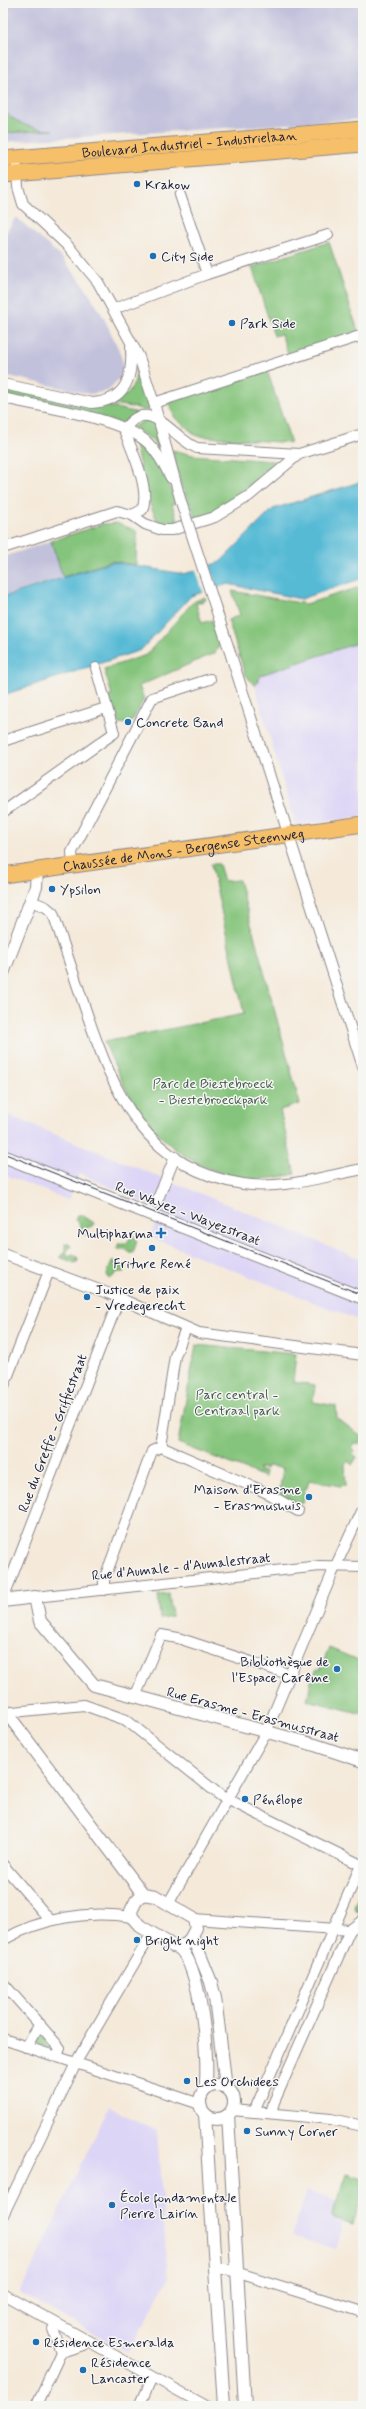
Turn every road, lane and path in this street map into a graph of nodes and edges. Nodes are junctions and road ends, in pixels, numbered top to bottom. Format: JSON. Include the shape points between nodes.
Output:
{"nodes":[{"id":1,"x":363,"y":129,"type":"edge"},
{"id":2,"x":363,"y":144,"type":"edge"},
{"id":3,"x":10,"y":158,"type":"edge"},
{"id":4,"x":10,"y":174,"type":"edge"},
{"id":5,"x":180,"y":195,"type":"dead end"},
{"id":6,"x":328,"y":235,"type":"dead end"},
{"id":7,"x":207,"y":274,"type":"junction"},
{"id":8,"x":114,"y":309,"type":"junction"},
{"id":9,"x":363,"y":335,"type":"edge"},
{"id":10,"x":131,"y":343,"type":"junction"},
{"id":11,"x":3,"y":384,"type":"edge"},
{"id":12,"x":3,"y":398,"type":"edge"},
{"id":13,"x":154,"y":403,"type":"junction"},
{"id":14,"x":159,"y":419,"type":"junction"},
{"id":15,"x":124,"y":430,"type":"junction"},
{"id":16,"x":363,"y":434,"type":"edge"},
{"id":17,"x":299,"y":454,"type":"junction"},
{"id":18,"x":180,"y":497,"type":"junction"},
{"id":19,"x":132,"y":514,"type":"junction"},
{"id":20,"x":3,"y":548,"type":"edge"},
{"id":21,"x":96,"y":668,"type":"dead end"},
{"id":22,"x":210,"y":679,"type":"dead end"},
{"id":23,"x":106,"y":708,"type":"junction"},
{"id":24,"x":114,"y":733,"type":"junction"},
{"id":25,"x":131,"y":738,"type":"junction"},
{"id":26,"x":3,"y":741,"type":"edge"},
{"id":27,"x":3,"y":812,"type":"edge"},
{"id":28,"x":363,"y":824,"type":"edge"},
{"id":29,"x":287,"y":835,"type":"junction"},
{"id":30,"x":73,"y":865,"type":"junction"},
{"id":31,"x":37,"y":870,"type":"junction"},
{"id":32,"x":3,"y":876,"type":"edge"},
{"id":33,"x":31,"y":901,"type":"junction"},
{"id":34,"x":3,"y":974,"type":"edge"},
{"id":35,"x":363,"y":1067,"type":"edge"},
{"id":36,"x":3,"y":1156,"type":"edge"},
{"id":37,"x":175,"y":1157,"type":"junction"},
{"id":38,"x":363,"y":1169,"type":"edge"},
{"id":39,"x":157,"y":1200,"type":"dead end"},
{"id":40,"x":3,"y":1254,"type":"edge"},
{"id":41,"x":49,"y":1271,"type":"junction"},
{"id":42,"x":363,"y":1298,"type":"edge"},
{"id":43,"x":119,"y":1299,"type":"junction"},
{"id":44,"x":186,"y":1328,"type":"junction"},
{"id":45,"x":363,"y":1355,"type":"edge"},
{"id":46,"x":3,"y":1388,"type":"edge"},
{"id":47,"x":161,"y":1447,"type":"junction"},
{"id":48,"x":363,"y":1507,"type":"edge"},
{"id":49,"x":298,"y":1511,"type":"dead end"},
{"id":50,"x":336,"y":1566,"type":"junction"},
{"id":51,"x":363,"y":1567,"type":"edge"},
{"id":52,"x":104,"y":1590,"type":"junction"},
{"id":53,"x":35,"y":1597,"type":"junction"},
{"id":54,"x":5,"y":1601,"type":"edge"},
{"id":55,"x":291,"y":1674,"type":"junction"},
{"id":56,"x":135,"y":1697,"type":"junction"},
{"id":57,"x":4,"y":1711,"type":"edge"},
{"id":58,"x":266,"y":1732,"type":"junction"},
{"id":59,"x":363,"y":1760,"type":"edge"},
{"id":60,"x":228,"y":1800,"type":"junction"},
{"id":61,"x":3,"y":1865,"type":"edge"},
{"id":62,"x":362,"y":1865,"type":"edge"},
{"id":63,"x":143,"y":1894,"type":"junction"},
{"id":64,"x":168,"y":1904,"type":"junction"},
{"id":65,"x":132,"y":1917,"type":"junction"},
{"id":66,"x":194,"y":1919,"type":"junction"},
{"id":67,"x":50,"y":1920,"type":"junction"},
{"id":68,"x":359,"y":1926,"type":"edge"},
{"id":69,"x":335,"y":1927,"type":"junction"},
{"id":70,"x":152,"y":1933,"type":"junction"},
{"id":71,"x":192,"y":1938,"type":"junction"},
{"id":72,"x":3,"y":1940,"type":"edge"},
{"id":73,"x":178,"y":1947,"type":"junction"},
{"id":74,"x":3,"y":1983,"type":"edge"},
{"id":75,"x":40,"y":2024,"type":"junction"},
{"id":76,"x":3,"y":2039,"type":"edge"},
{"id":77,"x":26,"y":2047,"type":"junction"},
{"id":78,"x":57,"y":2057,"type":"junction"},
{"id":79,"x":76,"y":2064,"type":"junction"},
{"id":80,"x":226,"y":2087,"type":"junction"},
{"id":81,"x":205,"y":2090,"type":"junction"},
{"id":82,"x":203,"y":2109,"type":"junction"},
{"id":83,"x":230,"y":2112,"type":"junction"},
{"id":84,"x":254,"y":2112,"type":"junction"},
{"id":85,"x":271,"y":2113,"type":"junction"},
{"id":86,"x":363,"y":2126,"type":"edge"},
{"id":87,"x":3,"y":2215,"type":"edge"},
{"id":88,"x":217,"y":2269,"type":"junction"},
{"id":89,"x":236,"y":2272,"type":"junction"},
{"id":90,"x":3,"y":2294,"type":"edge"},
{"id":91,"x":363,"y":2312,"type":"edge"},
{"id":92,"x":56,"y":2324,"type":"junction"},
{"id":93,"x":86,"y":2340,"type":"junction"},
{"id":94,"x":61,"y":2352,"type":"junction"},
{"id":95,"x":152,"y":2377,"type":"junction"},
{"id":96,"x":36,"y":2406,"type":"edge"},
{"id":97,"x":139,"y":2406,"type":"edge"},
{"id":98,"x":206,"y":2406,"type":"edge"},
{"id":99,"x":224,"y":2406,"type":"edge"},
{"id":100,"x":245,"y":2406,"type":"edge"}],
"edges":[{"from":1,"to":3,"type":"main road","name":"Boulevard Industriel - Industrielaan"},
{"from":2,"to":4,"type":"main road","name":"Boulevard Industriel - Industrielaan"},
{"from":3,"to":4,"type":"street"},
{"from":4,"to":8,"type":"street","via":[[24,204],[69,247],[98,282]]},
{"from":5,"to":7,"type":"street"},
{"from":6,"to":7,"type":"street"},
{"from":7,"to":8,"type":"street"},
{"from":8,"to":10,"type":"street"},
{"from":9,"to":13,"type":"street"},
{"from":10,"to":11,"type":"street","via":[[132,362],[125,387],[103,403],[92,403]]},
{"from":10,"to":13,"type":"street","via":[[139,357]]},
{"from":12,"to":15,"type":"street","via":[[103,421]]},
{"from":13,"to":14,"type":"street"},
{"from":14,"to":15,"type":"street","via":[[145,416],[136,418]]},
{"from":14,"to":17,"type":"street","via":[[179,438],[197,448]]},
{"from":14,"to":18,"type":"street"},
{"from":15,"to":18,"type":"street","via":[[137,435],[152,447],[160,457]]},
{"from":15,"to":19,"type":"street","via":[[138,466],[146,502],[142,510]]},
{"from":16,"to":17,"type":"street"},
{"from":17,"to":19,"type":"street","via":[[249,496],[215,517],[172,530],[162,530],[144,524]]},
{"from":18,"to":29,"type":"street","bridge":true},
{"from":19,"to":20,"type":"street","via":[[117,511]]},
{"from":21,"to":23,"type":"street"},
{"from":22,"to":25,"type":"street","via":[[152,698]]},
{"from":23,"to":24,"type":"street"},
{"from":23,"to":26,"type":"street"},
{"from":24,"to":25,"type":"street"},
{"from":24,"to":27,"type":"street"},
{"from":25,"to":30,"type":"street","via":[[72,852]]},
{"from":28,"to":29,"type":"main road","name":"Chaussée de Mons - Bergense Steenweg"},
{"from":29,"to":30,"type":"main road","name":"Chaussée de Mons - Bergense Steenweg"},
{"from":29,"to":35,"type":"street"},
{"from":30,"to":31,"type":"main road","name":"Chaussée de Mons - Bergense Steenweg"},
{"from":31,"to":32,"type":"main road","name":"Chaussée de Mons - Bergense Steenweg"},
{"from":31,"to":33,"type":"street","via":[[38,879]]},
{"from":33,"to":34,"type":"street"},
{"from":33,"to":37,"type":"street","via":[[53,913],[103,1063],[116,1091],[139,1124]]},
{"from":36,"to":42,"type":"street","name":"Rue Wayez - Wayezstraat"},
{"from":37,"to":38,"type":"street","via":[[215,1176],[244,1184],[295,1182]]},
{"from":37,"to":39,"type":"street"},
{"from":40,"to":41,"type":"street"},
{"from":41,"to":43,"type":"street"},
{"from":41,"to":46,"type":"street"},
{"from":43,"to":44,"type":"street"},
{"from":43,"to":54,"type":"street","name":"Rue du Greffe - Griffiestraat","via":[[6,1591]]},
{"from":44,"to":45,"type":"street","via":[[216,1337]]},
{"from":44,"to":47,"type":"street","via":[[175,1356]]},
{"from":47,"to":49,"type":"street","via":[[265,1492]]},
{"from":47,"to":52,"type":"street","via":[[152,1451],[104,1580]]},
{"from":48,"to":50,"type":"street"},
{"from":50,"to":51,"type":"street","name":"Rue d'Aumale - d'Aumalestraat"},
{"from":50,"to":52,"type":"street","name":"Rue d'Aumale - d'Aumalestraat"},
{"from":50,"to":55,"type":"street"},
{"from":52,"to":53,"type":"street","name":"Rue d'Aumale - d'Aumalestraat"},
{"from":53,"to":54,"type":"street","name":"Rue d'Aumale - d'Aumalestraat"},
{"from":53,"to":56,"type":"street","name":"Rue Erasme - Erasmusstraat","via":[[40,1620],[94,1685]]},
{"from":55,"to":56,"type":"street","via":[[178,1638],[161,1635]]},
{"from":55,"to":58,"type":"street"},
{"from":56,"to":58,"type":"street","name":"Rue Erasme - Erasmusstraat"},
{"from":57,"to":60,"type":"street","via":[[84,1705],[126,1720]]},
{"from":57,"to":63,"type":"street"},
{"from":58,"to":59,"type":"street","name":"Rue Erasme - Erasmusstraat"},
{"from":58,"to":60,"type":"street"},
{"from":60,"to":62,"type":"street"},
{"from":60,"to":64,"type":"street"},
{"from":61,"to":67,"type":"street"},
{"from":62,"to":69,"type":"street"},
{"from":63,"to":64,"type":"street","via":[[155,1896]]},
{"from":63,"to":65,"type":"street","via":[[133,1905]]},
{"from":64,"to":66,"type":"street"},
{"from":65,"to":67,"type":"street","via":[[83,1915]]},
{"from":65,"to":70,"type":"street","via":[[140,1926]]},
{"from":66,"to":69,"type":"street","via":[[320,1929]]},
{"from":66,"to":71,"type":"street","via":[[196,1928]]},
{"from":67,"to":72,"type":"street"},
{"from":68,"to":69,"type":"street"},
{"from":68,"to":85,"type":"street"},
{"from":69,"to":84,"type":"street"},
{"from":70,"to":73,"type":"street"},
{"from":70,"to":79,"type":"street"},
{"from":71,"to":73,"type":"street","via":[[188,1943]]},
{"from":71,"to":80,"type":"street","via":[[215,1998]]},
{"from":73,"to":81,"type":"street","via":[[184,1952],[198,1984],[203,2028]]},
{"from":74,"to":75,"type":"street"},
{"from":75,"to":77,"type":"street"},
{"from":75,"to":78,"type":"street","via":[[60,2048]]},
{"from":76,"to":77,"type":"street"},
{"from":77,"to":78,"type":"street"},
{"from":78,"to":79,"type":"street"},
{"from":79,"to":82,"type":"street"},
{"from":79,"to":87,"type":"street"},
{"from":80,"to":81,"type":"street","via":[[215,2085]]},
{"from":80,"to":83,"type":"street","via":[[234,2100]]},
{"from":81,"to":82,"type":"street"},
{"from":82,"to":83,"type":"street","via":[[218,2119]]},
{"from":82,"to":88,"type":"street"},
{"from":83,"to":84,"type":"street"},
{"from":83,"to":89,"type":"street"},
{"from":84,"to":85,"type":"street"},
{"from":85,"to":86,"type":"street","via":[[331,2119]]},
{"from":88,"to":89,"type":"street"},
{"from":88,"to":99,"type":"street"},
{"from":89,"to":91,"type":"street"},
{"from":89,"to":100,"type":"street"},
{"from":90,"to":92,"type":"street"},
{"from":92,"to":93,"type":"street"},
{"from":92,"to":94,"type":"street","via":[[53,2329]]},
{"from":93,"to":94,"type":"street","via":[[83,2346]]},
{"from":93,"to":95,"type":"street"},
{"from":94,"to":96,"type":"street"},
{"from":95,"to":97,"type":"street"},
{"from":95,"to":98,"type":"street"}]}
